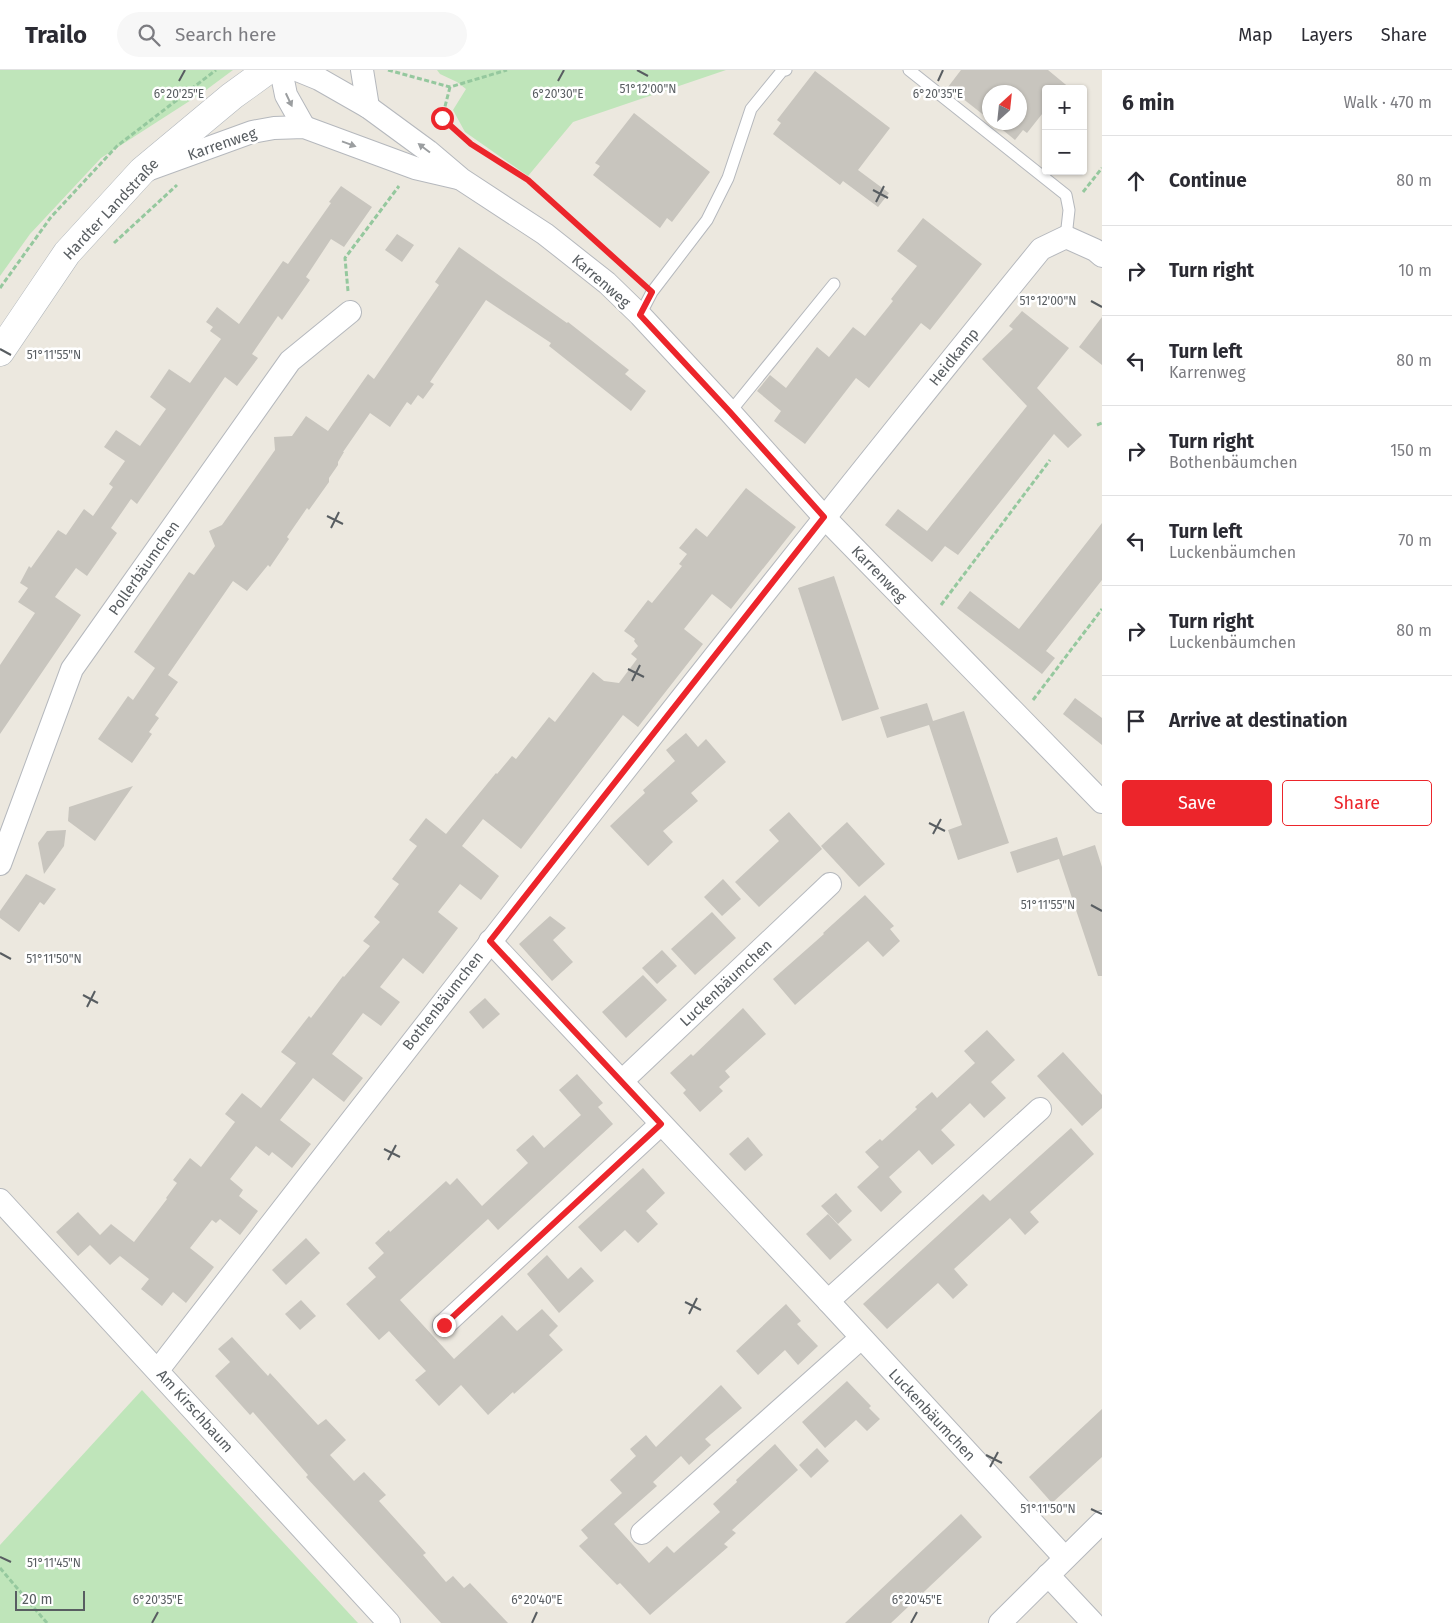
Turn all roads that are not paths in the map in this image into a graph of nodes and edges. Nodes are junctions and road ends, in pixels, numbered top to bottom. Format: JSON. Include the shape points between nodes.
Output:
{"nodes":[{"id":1,"x":268,"y":70,"type":"edge"},
{"id":2,"x":281,"y":70,"type":"edge"},
{"id":3,"x":297,"y":70,"type":"edge"},
{"id":4,"x":362,"y":70,"type":"edge"},
{"id":5,"x":786,"y":70,"type":"edge"},
{"id":6,"x":910,"y":70,"type":"edge"},
{"id":7,"x":368,"y":107,"type":"junction"},
{"id":8,"x":304,"y":127,"type":"junction"},
{"id":9,"x":142,"y":171,"type":"junction"},
{"id":10,"x":461,"y":179,"type":"junction"},
{"id":11,"x":1066,"y":237,"type":"junction"},
{"id":12,"x":1102,"y":256,"type":"edge"},
{"id":13,"x":834,"y":284,"type":"dead end"},
{"id":14,"x":350,"y":312,"type":"road end"},
{"id":15,"x":640,"y":315,"type":"junction"},
{"id":16,"x":0,"y":352,"type":"edge"},
{"id":17,"x":730,"y":412,"type":"junction"},
{"id":18,"x":824,"y":517,"type":"junction"},
{"id":19,"x":1102,"y":802,"type":"edge"},
{"id":20,"x":0,"y":864,"type":"edge"},
{"id":21,"x":830,"y":884,"type":"dead end"},
{"id":22,"x":490,"y":941,"type":"junction"},
{"id":23,"x":622,"y":1081,"type":"junction"},
{"id":24,"x":1040,"y":1108,"type":"dead end"},
{"id":25,"x":661,"y":1124,"type":"junction"},
{"id":26,"x":0,"y":1200,"type":"edge"},
{"id":27,"x":828,"y":1301,"type":"junction"},
{"id":28,"x":444,"y":1325,"type":"dead end"},
{"id":29,"x":861,"y":1338,"type":"junction"},
{"id":30,"x":158,"y":1370,"type":"junction"},
{"id":31,"x":1102,"y":1522,"type":"edge"},
{"id":32,"x":642,"y":1533,"type":"dead end"},
{"id":33,"x":1065,"y":1558,"type":"junction"},
{"id":34,"x":1048,"y":1575,"type":"junction"},
{"id":35,"x":389,"y":1623,"type":"edge"},
{"id":36,"x":1000,"y":1623,"type":"edge"},
{"id":37,"x":1094,"y":1623,"type":"edge"}],
"edges":[{"from":1,"to":9,"type":"main road","name":"Hardter Landstraße"},
{"from":2,"to":8,"type":"street","one_way":true,"via":[[286,95]]},
{"from":3,"to":7,"type":"street","name":"Karrenweg"},
{"from":4,"to":7,"type":"street"},
{"from":5,"to":15,"type":"lane","via":[[751,110],[728,178],[707,220],[652,292]]},
{"from":6,"to":11,"type":"lane","via":[[1066,195],[1069,210]]},
{"from":10,"to":7,"type":"street","name":"Karrenweg","one_way":true},
{"from":8,"to":9,"type":"street","name":"Karrenweg","via":[[252,132]]},
{"from":8,"to":10,"type":"street","name":"Karrenweg","one_way":true,"via":[[415,168]]},
{"from":9,"to":16,"type":"main road","name":"Hardter Landstraße","via":[[67,253]]},
{"from":10,"to":15,"type":"street","name":"Karrenweg","via":[[545,234],[608,283]]},
{"from":11,"to":12,"type":"street"},
{"from":11,"to":18,"type":"street","name":"Heidkamp","via":[[1041,249]]},
{"from":13,"to":17,"type":"lane"},
{"from":14,"to":20,"type":"street","name":"Pollerbäumchen","via":[[290,361],[72,669]]},
{"from":15,"to":17,"type":"street","name":"Karrenweg"},
{"from":17,"to":18,"type":"street","name":"Karrenweg"},
{"from":18,"to":19,"type":"street","name":"Karrenweg"},
{"from":18,"to":22,"type":"street","name":"Bothenbäumchen"},
{"from":21,"to":23,"type":"street","name":"Luckenbäumchen"},
{"from":22,"to":23,"type":"street","name":"Luckenbäumchen"},
{"from":22,"to":30,"type":"street","name":"Bothenbäumchen"},
{"from":23,"to":25,"type":"street","name":"Luckenbäumchen"},
{"from":24,"to":27,"type":"street"},
{"from":25,"to":27,"type":"street","name":"Luckenbäumchen"},
{"from":25,"to":28,"type":"street"},
{"from":26,"to":30,"type":"street","name":"Am Kirschbaum"},
{"from":27,"to":29,"type":"street","name":"Luckenbäumchen"},
{"from":29,"to":32,"type":"street"},
{"from":29,"to":33,"type":"street","name":"Luckenbäumchen"},
{"from":30,"to":35,"type":"street","name":"Am Kirschbaum"},
{"from":31,"to":33,"type":"street"},
{"from":33,"to":34,"type":"street"},
{"from":34,"to":36,"type":"street"},
{"from":34,"to":37,"type":"street"}]}
